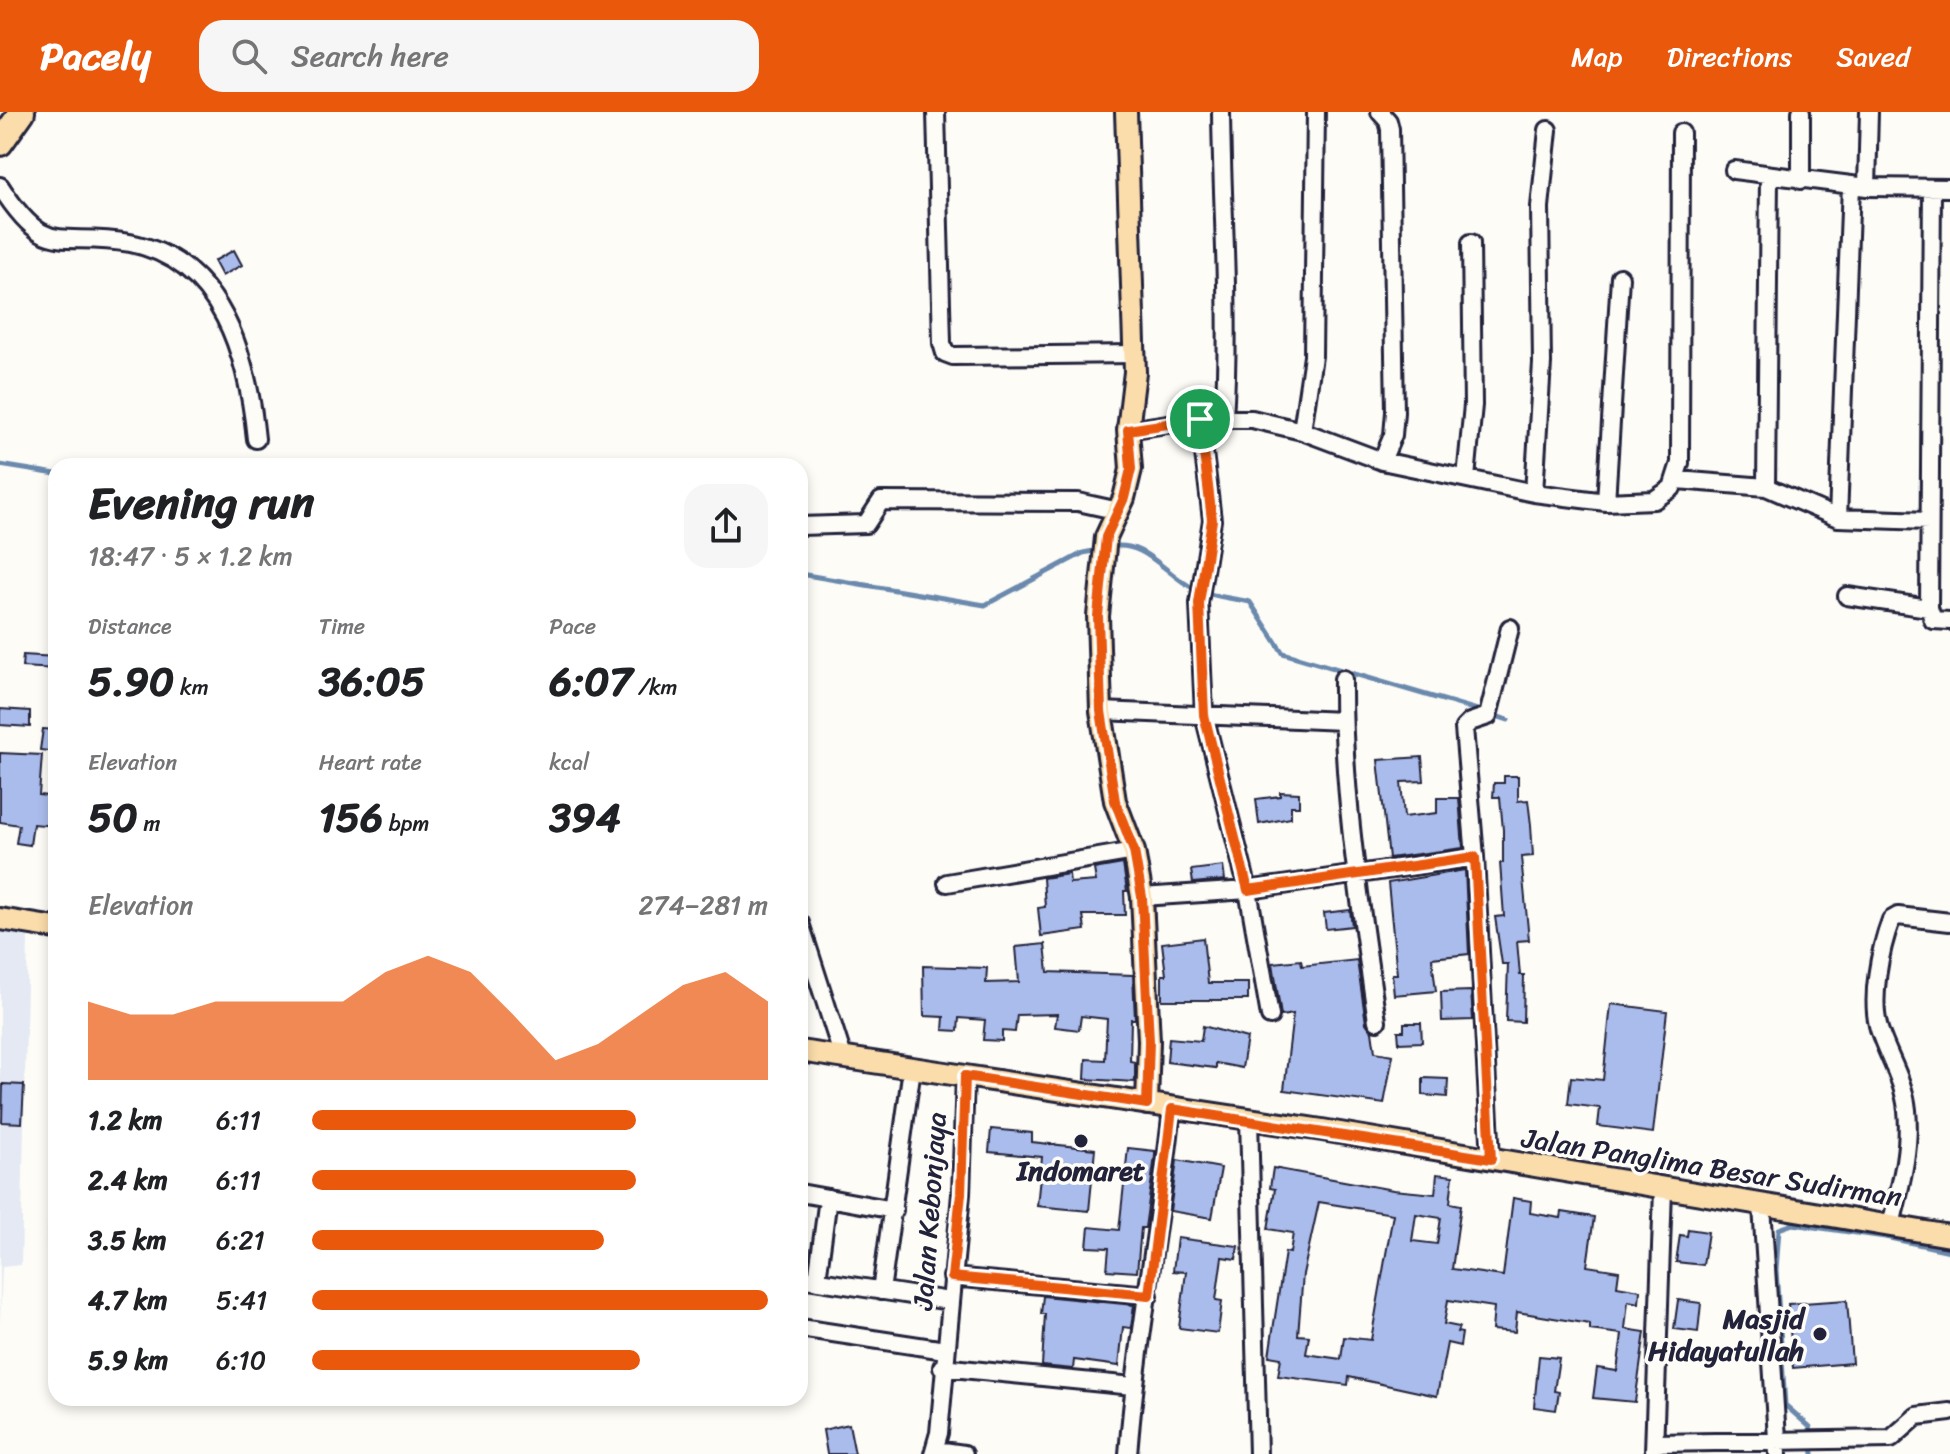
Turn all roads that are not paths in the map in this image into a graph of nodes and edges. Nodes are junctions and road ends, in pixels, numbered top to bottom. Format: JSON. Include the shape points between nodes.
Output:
{"nodes":[{"id":1,"x":22,"y":112,"type":"edge"},
{"id":2,"x":936,"y":112,"type":"edge"},
{"id":3,"x":1126,"y":112,"type":"edge"},
{"id":4,"x":1221,"y":112,"type":"edge"},
{"id":5,"x":1316,"y":112,"type":"edge"},
{"id":6,"x":1380,"y":112,"type":"edge"},
{"id":7,"x":1801,"y":112,"type":"edge"},
{"id":8,"x":1869,"y":112,"type":"edge"},
{"id":9,"x":1548,"y":130,"type":"dead end"},
{"id":10,"x":1681,"y":133,"type":"dead end"},
{"id":11,"x":0,"y":143,"type":"edge"},
{"id":12,"x":1734,"y":170,"type":"dead end"},
{"id":13,"x":1769,"y":177,"type":"junction"},
{"id":14,"x":1801,"y":180,"type":"junction"},
{"id":15,"x":0,"y":186,"type":"edge"},
{"id":16,"x":1859,"y":186,"type":"junction"},
{"id":17,"x":1932,"y":188,"type":"junction"},
{"id":18,"x":1950,"y":188,"type":"edge"},
{"id":19,"x":1471,"y":243,"type":"dead end"},
{"id":20,"x":1620,"y":277,"type":"dead end"},
{"id":21,"x":1135,"y":354,"type":"junction"},
{"id":22,"x":1224,"y":417,"type":"junction"},
{"id":23,"x":1200,"y":419,"type":"junction"},
{"id":24,"x":1128,"y":430,"type":"junction"},
{"id":25,"x":1302,"y":431,"type":"junction"},
{"id":26,"x":256,"y":439,"type":"dead end"},
{"id":27,"x":1382,"y":461,"type":"junction"},
{"id":28,"x":1466,"y":478,"type":"junction"},
{"id":29,"x":1677,"y":480,"type":"junction"},
{"id":30,"x":1766,"y":487,"type":"junction"},
{"id":31,"x":1534,"y":493,"type":"junction"},
{"id":32,"x":1606,"y":502,"type":"junction"},
{"id":33,"x":1119,"y":511,"type":"junction"},
{"id":34,"x":1838,"y":518,"type":"junction"},
{"id":35,"x":1929,"y":521,"type":"junction"},
{"id":36,"x":808,"y":526,"type":"edge"},
{"id":37,"x":1847,"y":596,"type":"dead end"},
{"id":38,"x":1929,"y":608,"type":"junction"},
{"id":39,"x":1950,"y":621,"type":"edge"},
{"id":40,"x":1510,"y":628,"type":"dead end"},
{"id":41,"x":1343,"y":679,"type":"dead end"},
{"id":42,"x":1101,"y":711,"type":"junction"},
{"id":43,"x":1204,"y":715,"type":"junction"},
{"id":44,"x":1343,"y":721,"type":"junction"},
{"id":45,"x":1134,"y":851,"type":"junction"},
{"id":46,"x":1475,"y":857,"type":"junction"},
{"id":47,"x":1356,"y":874,"type":"junction"},
{"id":48,"x":947,"y":883,"type":"dead end"},
{"id":49,"x":1248,"y":890,"type":"junction"},
{"id":50,"x":1142,"y":897,"type":"junction"},
{"id":51,"x":0,"y":919,"type":"edge"},
{"id":52,"x":1950,"y":922,"type":"edge"},
{"id":53,"x":48,"y":927,"type":"edge"},
{"id":54,"x":808,"y":948,"type":"edge"},
{"id":55,"x":1270,"y":1016,"type":"dead end"},
{"id":56,"x":1377,"y":1021,"type":"dead end"},
{"id":57,"x":808,"y":1052,"type":"edge"},
{"id":58,"x":843,"y":1057,"type":"junction"},
{"id":59,"x":912,"y":1068,"type":"junction"},
{"id":60,"x":965,"y":1076,"type":"junction"},
{"id":61,"x":1147,"y":1104,"type":"junction"},
{"id":62,"x":1172,"y":1109,"type":"junction"},
{"id":63,"x":1249,"y":1119,"type":"junction"},
{"id":64,"x":1491,"y":1159,"type":"junction"},
{"id":65,"x":1663,"y":1189,"type":"junction"},
{"id":66,"x":808,"y":1194,"type":"edge"},
{"id":67,"x":828,"y":1198,"type":"junction"},
{"id":68,"x":1771,"y":1207,"type":"junction"},
{"id":69,"x":894,"y":1210,"type":"junction"},
{"id":70,"x":1891,"y":1225,"type":"junction"},
{"id":71,"x":1950,"y":1236,"type":"edge"},
{"id":72,"x":952,"y":1277,"type":"junction"},
{"id":73,"x":808,"y":1279,"type":"edge"},
{"id":74,"x":881,"y":1291,"type":"junction"},
{"id":75,"x":1149,"y":1295,"type":"junction"},
{"id":76,"x":949,"y":1301,"type":"junction"},
{"id":77,"x":808,"y":1329,"type":"edge"},
{"id":78,"x":945,"y":1350,"type":"junction"},
{"id":79,"x":942,"y":1367,"type":"junction"},
{"id":80,"x":1133,"y":1386,"type":"junction"},
{"id":81,"x":1950,"y":1412,"type":"edge"},
{"id":82,"x":1777,"y":1448,"type":"edge"},
{"id":83,"x":1654,"y":1449,"type":"edge"},
{"id":84,"x":934,"y":1452,"type":"edge"},
{"id":85,"x":964,"y":1454,"type":"edge"},
{"id":86,"x":1128,"y":1454,"type":"edge"},
{"id":87,"x":1258,"y":1454,"type":"edge"}],
"edges":[{"from":1,"to":11,"type":"highway"},
{"from":2,"to":21,"type":"street","via":[[945,353]]},
{"from":3,"to":21,"type":"main road"},
{"from":4,"to":22,"type":"street","via":[[1229,345]]},
{"from":5,"to":25,"type":"street","via":[[1313,356]]},
{"from":6,"to":27,"type":"street","via":[[1390,129],[1395,412]]},
{"from":7,"to":14,"type":"street"},
{"from":8,"to":16,"type":"street"},
{"from":9,"to":31,"type":"street","via":[[1540,207],[1542,363]]},
{"from":10,"to":29,"type":"street","via":[[1682,400]]},
{"from":12,"to":13,"type":"street"},
{"from":13,"to":14,"type":"street"},
{"from":13,"to":30,"type":"street"},
{"from":14,"to":16,"type":"street"},
{"from":15,"to":26,"type":"street","via":[[29,226],[48,237],[129,243],[189,267],[220,308],[243,362]]},
{"from":16,"to":17,"type":"street"},
{"from":16,"to":34,"type":"street"},
{"from":17,"to":18,"type":"street"},
{"from":17,"to":35,"type":"street"},
{"from":19,"to":28,"type":"street","via":[[1473,405]]},
{"from":20,"to":32,"type":"street"},
{"from":21,"to":24,"type":"main road"},
{"from":22,"to":23,"type":"street"},
{"from":22,"to":25,"type":"street"},
{"from":23,"to":24,"type":"street"},
{"from":23,"to":43,"type":"street","via":[[1212,520],[1199,603]]},
{"from":24,"to":33,"type":"main road","via":[[1131,469]]},
{"from":25,"to":27,"type":"street"},
{"from":27,"to":28,"type":"street"},
{"from":28,"to":31,"type":"street"},
{"from":29,"to":30,"type":"street"},
{"from":29,"to":32,"type":"street","via":[[1654,500]]},
{"from":30,"to":34,"type":"street"},
{"from":31,"to":32,"type":"street"},
{"from":33,"to":36,"type":"street","via":[[1078,502],[881,501],[866,524]]},
{"from":33,"to":42,"type":"main road","via":[[1106,537],[1098,616]]},
{"from":34,"to":35,"type":"street"},
{"from":35,"to":38,"type":"street"},
{"from":37,"to":38,"type":"street"},
{"from":38,"to":39,"type":"street","via":[[1933,620]]},
{"from":40,"to":46,"type":"street","via":[[1490,711],[1464,728]]},
{"from":41,"to":44,"type":"street"},
{"from":42,"to":43,"type":"street"},
{"from":42,"to":45,"type":"main road","via":[[1115,801]]},
{"from":43,"to":44,"type":"street"},
{"from":43,"to":49,"type":"street"},
{"from":44,"to":47,"type":"street"},
{"from":45,"to":48,"type":"street"},
{"from":45,"to":50,"type":"main road"},
{"from":46,"to":47,"type":"street"},
{"from":46,"to":64,"type":"street"},
{"from":47,"to":49,"type":"street"},
{"from":47,"to":56,"type":"street"},
{"from":49,"to":50,"type":"street"},
{"from":49,"to":55,"type":"street"},
{"from":50,"to":61,"type":"main road"},
{"from":51,"to":53,"type":"main road"},
{"from":52,"to":70,"type":"street","via":[[1898,916],[1891,920],[1886,937],[1877,1012],[1903,1092],[1908,1145]]},
{"from":54,"to":58,"type":"street"},
{"from":57,"to":58,"type":"main road","name":"Jalan Panglima Besar Sudirman"},
{"from":58,"to":59,"type":"main road","name":"Jalan Panglima Besar Sudirman"},
{"from":59,"to":60,"type":"main road","name":"Jalan Panglima Besar Sudirman"},
{"from":59,"to":69,"type":"street"},
{"from":60,"to":61,"type":"main road","name":"Jalan Panglima Besar Sudirman"},
{"from":60,"to":72,"type":"street","name":"Jalan Kebonjaya"},
{"from":61,"to":62,"type":"main road","name":"Jalan Panglima Besar Sudirman"},
{"from":62,"to":63,"type":"main road","name":"Jalan Panglima Besar Sudirman"},
{"from":62,"to":75,"type":"street"},
{"from":63,"to":64,"type":"main road","name":"Jalan Panglima Besar Sudirman"},
{"from":63,"to":87,"type":"street"},
{"from":64,"to":65,"type":"main road","name":"Jalan Panglima Besar Sudirman"},
{"from":65,"to":68,"type":"main road","name":"Jalan Panglima Besar Sudirman"},
{"from":65,"to":83,"type":"street"},
{"from":66,"to":67,"type":"street"},
{"from":67,"to":69,"type":"street"},
{"from":67,"to":73,"type":"street"},
{"from":68,"to":70,"type":"main road","name":"Jalan Panglima Besar Sudirman"},
{"from":68,"to":82,"type":"street"},
{"from":69,"to":74,"type":"street"},
{"from":70,"to":71,"type":"main road","name":"Jalan Panglima Besar Sudirman"},
{"from":72,"to":75,"type":"street"},
{"from":72,"to":76,"type":"street","name":"Jalan Kebonjaya"},
{"from":73,"to":74,"type":"street"},
{"from":74,"to":76,"type":"street"},
{"from":75,"to":80,"type":"street"},
{"from":76,"to":78,"type":"street","name":"Jalan Kebonjaya"},
{"from":77,"to":78,"type":"street"},
{"from":78,"to":79,"type":"street","name":"Jalan Kebonjaya"},
{"from":79,"to":80,"type":"street"},
{"from":79,"to":84,"type":"street","name":"Jalan Kebonjaya"},
{"from":80,"to":86,"type":"street"},
{"from":81,"to":82,"type":"street","via":[[1917,1416],[1891,1439],[1814,1441]]},
{"from":82,"to":83,"type":"street"},
{"from":84,"to":85,"type":"street"}]}
